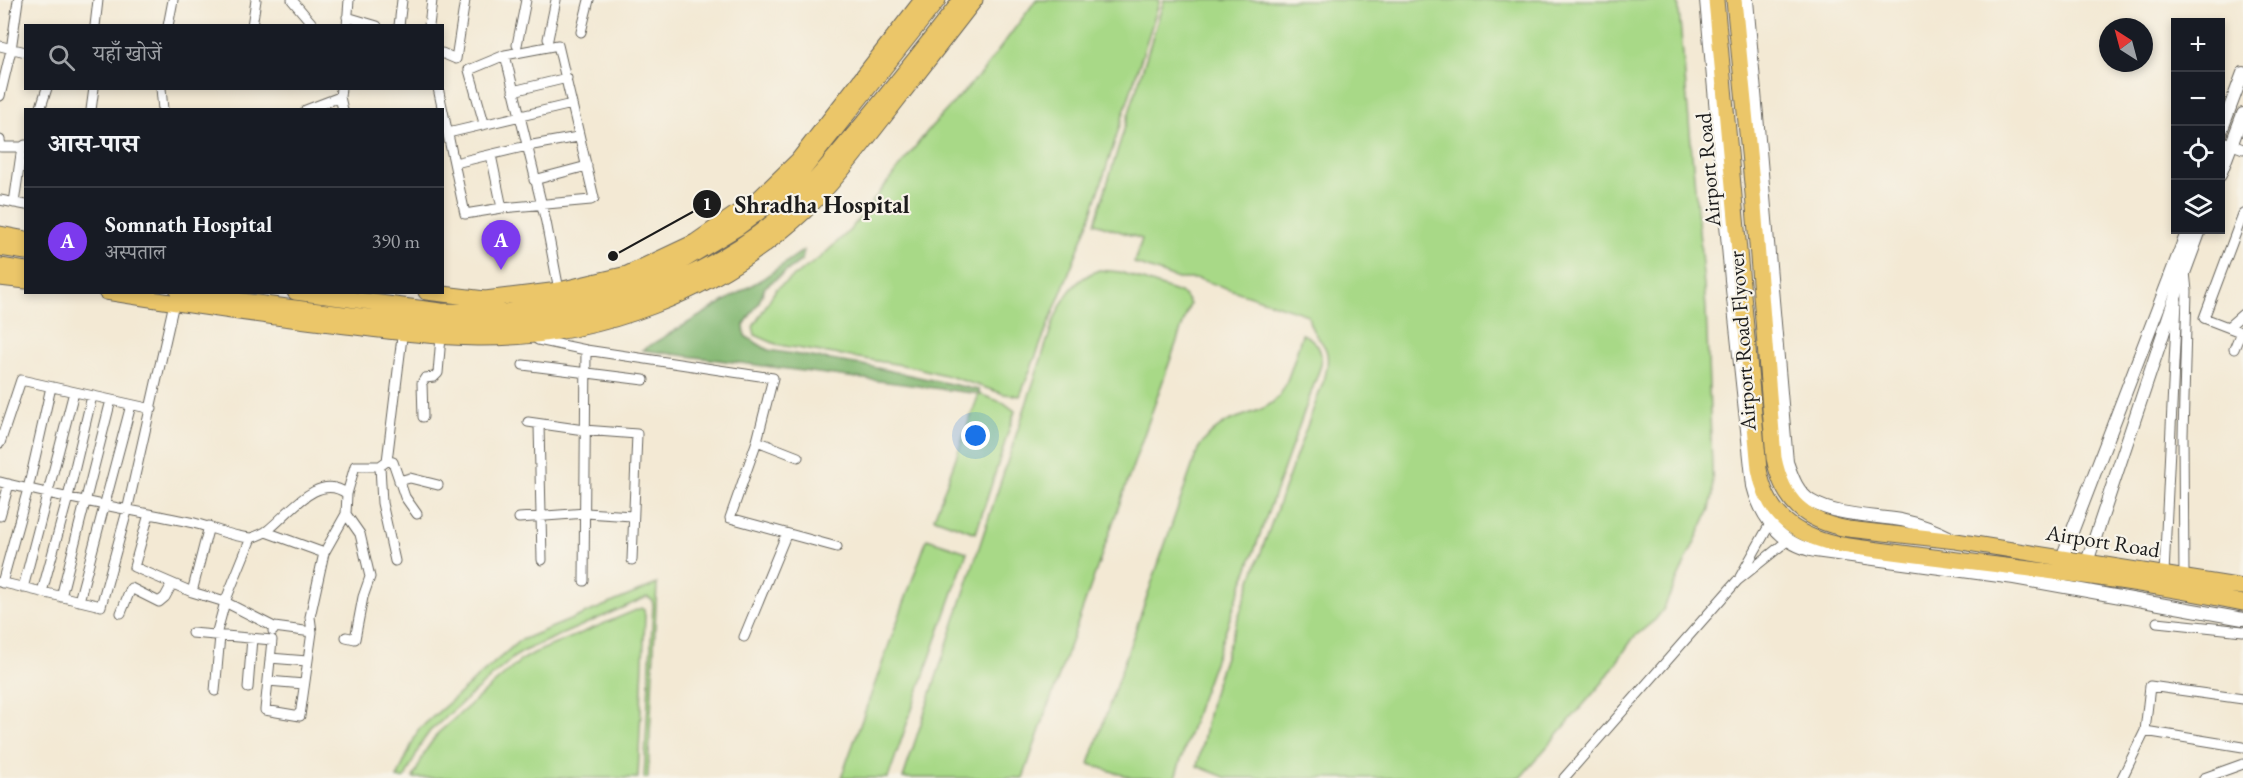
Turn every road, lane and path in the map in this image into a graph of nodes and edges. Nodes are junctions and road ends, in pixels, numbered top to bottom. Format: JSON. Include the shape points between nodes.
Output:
{"nodes":[{"id":1,"x":18,"y":0,"type":"edge"},
{"id":2,"x":98,"y":0,"type":"edge"},
{"id":3,"x":173,"y":0,"type":"edge"},
{"id":4,"x":256,"y":0,"type":"edge"},
{"id":5,"x":292,"y":0,"type":"edge"},
{"id":6,"x":349,"y":0,"type":"edge"},
{"id":7,"x":402,"y":0,"type":"edge"},
{"id":8,"x":432,"y":0,"type":"edge"},
{"id":9,"x":465,"y":0,"type":"edge"},
{"id":10,"x":526,"y":0,"type":"edge"},
{"id":11,"x":556,"y":0,"type":"edge"},
{"id":12,"x":589,"y":0,"type":"edge"},
{"id":13,"x":922,"y":0,"type":"edge"},
{"id":14,"x":938,"y":0,"type":"edge"},
{"id":15,"x":961,"y":0,"type":"edge"},
{"id":16,"x":975,"y":0,"type":"edge"},
{"id":17,"x":1706,"y":0,"type":"edge"},
{"id":18,"x":1716,"y":0,"type":"edge"},
{"id":19,"x":1734,"y":0,"type":"edge"},
{"id":20,"x":1747,"y":0,"type":"edge"},
{"id":21,"x":347,"y":21,"type":"edge"},
{"id":22,"x":95,"y":24,"type":"edge"},
{"id":23,"x":168,"y":24,"type":"edge"},
{"id":24,"x":252,"y":24,"type":"edge"},
{"id":25,"x":312,"y":24,"type":"edge"},
{"id":26,"x":364,"y":24,"type":"edge"},
{"id":27,"x":399,"y":24,"type":"edge"},
{"id":28,"x":429,"y":24,"type":"edge"},
{"id":29,"x":581,"y":32,"type":"dead end"},
{"id":30,"x":548,"y":39,"type":"dead end"},
{"id":31,"x":517,"y":45,"type":"dead end"},
{"id":32,"x":0,"y":46,"type":"edge"},
{"id":33,"x":11,"y":50,"type":"junction"},
{"id":34,"x":24,"y":52,"type":"edge"},
{"id":35,"x":444,"y":54,"type":"edge"},
{"id":36,"x":506,"y":55,"type":"junction"},
{"id":37,"x":2243,"y":73,"type":"edge"},
{"id":38,"x":567,"y":78,"type":"junction"},
{"id":39,"x":46,"y":90,"type":"edge"},
{"id":40,"x":94,"y":90,"type":"edge"},
{"id":41,"x":161,"y":90,"type":"edge"},
{"id":42,"x":438,"y":90,"type":"edge"},
{"id":43,"x":513,"y":91,"type":"junction"},
{"id":44,"x":340,"y":93,"type":"edge"},
{"id":45,"x":0,"y":96,"type":"edge"},
{"id":46,"x":572,"y":104,"type":"junction"},
{"id":47,"x":41,"y":108,"type":"edge"},
{"id":48,"x":91,"y":108,"type":"edge"},
{"id":49,"x":163,"y":108,"type":"edge"},
{"id":50,"x":312,"y":108,"type":"edge"},
{"id":51,"x":343,"y":108,"type":"edge"},
{"id":52,"x":442,"y":108,"type":"edge"},
{"id":53,"x":2243,"y":114,"type":"edge"},
{"id":54,"x":444,"y":115,"type":"edge"},
{"id":55,"x":519,"y":116,"type":"junction"},
{"id":56,"x":484,"y":123,"type":"junction"},
{"id":57,"x":2223,"y":126,"type":"edge"},
{"id":58,"x":448,"y":133,"type":"junction"},
{"id":59,"x":578,"y":137,"type":"junction"},
{"id":60,"x":2232,"y":144,"type":"edge"},
{"id":61,"x":24,"y":146,"type":"edge"},
{"id":62,"x":527,"y":146,"type":"junction"},
{"id":63,"x":0,"y":147,"type":"edge"},
{"id":64,"x":491,"y":155,"type":"junction"},
{"id":65,"x":2225,"y":162,"type":"edge"},
{"id":66,"x":455,"y":163,"type":"junction"},
{"id":67,"x":587,"y":166,"type":"junction"},
{"id":68,"x":534,"y":180,"type":"junction"},
{"id":69,"x":0,"y":200,"type":"edge"},
{"id":70,"x":14,"y":203,"type":"junction"},
{"id":71,"x":24,"y":205,"type":"edge"},
{"id":72,"x":541,"y":205,"type":"junction"},
{"id":73,"x":502,"y":208,"type":"junction"},
{"id":74,"x":2243,"y":214,"type":"edge"},
{"id":75,"x":0,"y":234,"type":"edge"},
{"id":76,"x":2187,"y":234,"type":"edge"},
{"id":77,"x":2198,"y":234,"type":"edge"},
{"id":78,"x":24,"y":239,"type":"edge"},
{"id":79,"x":0,"y":248,"type":"edge"},
{"id":80,"x":24,"y":252,"type":"edge"},
{"id":81,"x":0,"y":266,"type":"edge"},
{"id":82,"x":24,"y":270,"type":"edge"},
{"id":83,"x":2180,"y":270,"type":"junction"},
{"id":84,"x":0,"y":278,"type":"edge"},
{"id":85,"x":24,"y":281,"type":"edge"},
{"id":86,"x":559,"y":290,"type":"junction"},
{"id":87,"x":2172,"y":290,"type":"junction"},
{"id":88,"x":129,"y":294,"type":"edge"},
{"id":89,"x":305,"y":294,"type":"edge"},
{"id":90,"x":443,"y":294,"type":"edge"},
{"id":91,"x":176,"y":298,"type":"edge"},
{"id":92,"x":399,"y":313,"type":"edge"},
{"id":93,"x":2243,"y":315,"type":"edge"},
{"id":94,"x":2228,"y":327,"type":"junction"},
{"id":95,"x":2242,"y":333,"type":"edge"},
{"id":96,"x":532,"y":335,"type":"junction"},
{"id":97,"x":441,"y":337,"type":"junction"},
{"id":98,"x":2234,"y":349,"type":"dead end"},
{"id":99,"x":586,"y":350,"type":"junction"},
{"id":100,"x":523,"y":365,"type":"dead end"},
{"id":101,"x":586,"y":374,"type":"junction"},
{"id":102,"x":644,"y":380,"type":"dead end"},
{"id":103,"x":51,"y":387,"type":"junction"},
{"id":104,"x":74,"y":392,"type":"junction"},
{"id":105,"x":92,"y":396,"type":"junction"},
{"id":106,"x":111,"y":400,"type":"junction"},
{"id":107,"x":131,"y":405,"type":"junction"},
{"id":108,"x":152,"y":409,"type":"junction"},
{"id":109,"x":423,"y":417,"type":"dead end"},
{"id":110,"x":528,"y":422,"type":"dead end"},
{"id":111,"x":539,"y":425,"type":"junction"},
{"id":112,"x":584,"y":430,"type":"junction"},
{"id":113,"x":757,"y":441,"type":"junction"},
{"id":114,"x":0,"y":442,"type":"edge"},
{"id":115,"x":798,"y":457,"type":"dead end"},
{"id":116,"x":383,"y":464,"type":"junction"},
{"id":117,"x":399,"y":481,"type":"junction"},
{"id":118,"x":5,"y":483,"type":"edge"},
{"id":119,"x":438,"y":485,"type":"dead end"},
{"id":120,"x":28,"y":489,"type":"junction"},
{"id":121,"x":48,"y":493,"type":"junction"},
{"id":122,"x":347,"y":494,"type":"junction"},
{"id":123,"x":68,"y":497,"type":"junction"},
{"id":124,"x":85,"y":501,"type":"junction"},
{"id":125,"x":105,"y":506,"type":"junction"},
{"id":126,"x":127,"y":511,"type":"junction"},
{"id":127,"x":586,"y":513,"type":"junction"},
{"id":128,"x":149,"y":514,"type":"junction"},
{"id":129,"x":346,"y":514,"type":"junction"},
{"id":130,"x":417,"y":514,"type":"dead end"},
{"id":131,"x":0,"y":516,"type":"edge"},
{"id":132,"x":632,"y":516,"type":"junction"},
{"id":133,"x":519,"y":518,"type":"dead end"},
{"id":134,"x":540,"y":518,"type":"junction"},
{"id":135,"x":1773,"y":518,"type":"junction"},
{"id":136,"x":209,"y":526,"type":"junction"},
{"id":137,"x":266,"y":532,"type":"junction"},
{"id":138,"x":786,"y":535,"type":"junction"},
{"id":139,"x":251,"y":538,"type":"junction"},
{"id":140,"x":1787,"y":541,"type":"junction"},
{"id":141,"x":1956,"y":541,"type":"junction"},
{"id":142,"x":837,"y":547,"type":"dead end"},
{"id":143,"x":324,"y":553,"type":"junction"},
{"id":144,"x":2062,"y":558,"type":"junction"},
{"id":145,"x":542,"y":560,"type":"dead end"},
{"id":146,"x":632,"y":560,"type":"dead end"},
{"id":147,"x":394,"y":561,"type":"dead end"},
{"id":148,"x":2087,"y":562,"type":"junction"},
{"id":149,"x":2164,"y":574,"type":"junction"},
{"id":150,"x":2184,"y":577,"type":"junction"},
{"id":151,"x":584,"y":581,"type":"dead end"},
{"id":152,"x":1737,"y":581,"type":"junction"},
{"id":153,"x":1,"y":583,"type":"edge"},
{"id":154,"x":172,"y":584,"type":"junction"},
{"id":155,"x":2243,"y":587,"type":"edge"},
{"id":156,"x":23,"y":588,"type":"junction"},
{"id":157,"x":42,"y":592,"type":"junction"},
{"id":158,"x":192,"y":592,"type":"junction"},
{"id":159,"x":61,"y":597,"type":"junction"},
{"id":160,"x":80,"y":601,"type":"junction"},
{"id":161,"x":225,"y":602,"type":"junction"},
{"id":162,"x":2243,"y":603,"type":"edge"},
{"id":163,"x":121,"y":614,"type":"dead end"},
{"id":164,"x":2243,"y":619,"type":"edge"},
{"id":165,"x":2157,"y":622,"type":"dead end"},
{"id":166,"x":274,"y":627,"type":"junction"},
{"id":167,"x":2243,"y":631,"type":"edge"},
{"id":168,"x":312,"y":632,"type":"junction"},
{"id":169,"x":192,"y":633,"type":"dead end"},
{"id":170,"x":218,"y":635,"type":"junction"},
{"id":171,"x":744,"y":637,"type":"dead end"},
{"id":172,"x":252,"y":638,"type":"junction"},
{"id":173,"x":346,"y":638,"type":"dead end"},
{"id":174,"x":272,"y":640,"type":"junction"},
{"id":175,"x":270,"y":658,"type":"junction"},
{"id":176,"x":307,"y":661,"type":"junction"},
{"id":177,"x":268,"y":681,"type":"junction"},
{"id":178,"x":304,"y":684,"type":"junction"},
{"id":179,"x":248,"y":688,"type":"dead end"},
{"id":180,"x":215,"y":691,"type":"dead end"},
{"id":181,"x":2243,"y":699,"type":"edge"},
{"id":182,"x":2145,"y":731,"type":"junction"},
{"id":183,"x":2243,"y":747,"type":"edge"},
{"id":184,"x":2243,"y":764,"type":"edge"},
{"id":185,"x":1564,"y":778,"type":"edge"},
{"id":186,"x":2124,"y":778,"type":"edge"},
{"id":187,"x":2204,"y":778,"type":"edge"}],
"edges":[{"from":1,"to":33,"type":"street"},
{"from":2,"to":22,"type":"street"},
{"from":3,"to":23,"type":"street"},
{"from":4,"to":24,"type":"street"},
{"from":5,"to":25,"type":"street"},
{"from":6,"to":21,"type":"street"},
{"from":7,"to":27,"type":"street"},
{"from":8,"to":28,"type":"street"},
{"from":9,"to":35,"type":"street","via":[[456,59]]},
{"from":10,"to":31,"type":"street"},
{"from":11,"to":30,"type":"street"},
{"from":12,"to":29,"type":"street"},
{"from":13,"to":86,"type":"main road","via":[[798,160],[760,197],[694,242],[641,269]]},
{"from":14,"to":92,"type":"main road","via":[[797,178],[739,227],[666,271],[616,290],[529,309]]},
{"from":15,"to":92,"type":"main road","via":[[898,83],[817,178],[737,249],[696,272],[608,307],[508,325],[437,324]]},
{"from":16,"to":96,"type":"main road","via":[[848,164],[804,212],[762,247],[697,286],[641,311],[585,327]]},
{"from":17,"to":135,"type":"street","via":[[1753,486],[1757,501]]},
{"from":18,"to":135,"type":"main road","name":"Airport Road","via":[[1759,469]]},
{"from":19,"to":141,"type":"main road","name":"Airport Road Flyover","via":[[1778,478],[1797,508],[1831,526]]},
{"from":20,"to":141,"type":"street","via":[[1787,462],[1800,490],[1810,500],[1837,510],[1903,520]]},
{"from":21,"to":26,"type":"street"},
{"from":32,"to":33,"type":"street"},
{"from":33,"to":34,"type":"street"},
{"from":33,"to":45,"type":"street"},
{"from":36,"to":38,"type":"street","via":[[558,45]]},
{"from":36,"to":43,"type":"street"},
{"from":36,"to":56,"type":"street","via":[[469,70]]},
{"from":37,"to":57,"type":"street"},
{"from":38,"to":43,"type":"street"},
{"from":38,"to":46,"type":"street"},
{"from":39,"to":47,"type":"street"},
{"from":40,"to":48,"type":"street"},
{"from":41,"to":49,"type":"street"},
{"from":42,"to":52,"type":"street"},
{"from":43,"to":55,"type":"street"},
{"from":44,"to":50,"type":"street"},
{"from":44,"to":51,"type":"street"},
{"from":46,"to":55,"type":"street"},
{"from":46,"to":59,"type":"street"},
{"from":53,"to":60,"type":"street"},
{"from":54,"to":58,"type":"street"},
{"from":55,"to":56,"type":"street"},
{"from":55,"to":62,"type":"street"},
{"from":56,"to":58,"type":"street"},
{"from":58,"to":66,"type":"street"},
{"from":59,"to":62,"type":"street"},
{"from":59,"to":67,"type":"street"},
{"from":60,"to":65,"type":"street"},
{"from":61,"to":63,"type":"street"},
{"from":61,"to":70,"type":"street"},
{"from":62,"to":64,"type":"street"},
{"from":62,"to":68,"type":"street"},
{"from":64,"to":66,"type":"street"},
{"from":64,"to":73,"type":"street"},
{"from":66,"to":73,"type":"street","via":[[465,214]]},
{"from":67,"to":68,"type":"street"},
{"from":67,"to":72,"type":"street","via":[[594,198],[591,201]]},
{"from":68,"to":72,"type":"street"},
{"from":69,"to":70,"type":"street"},
{"from":70,"to":71,"type":"street"},
{"from":72,"to":73,"type":"street"},
{"from":72,"to":86,"type":"street"},
{"from":74,"to":94,"type":"street","via":[[2204,318]]},
{"from":75,"to":78,"type":"main road"},
{"from":76,"to":83,"type":"street"},
{"from":77,"to":83,"type":"street"},
{"from":79,"to":80,"type":"main road"},
{"from":81,"to":82,"type":"main road"},
{"from":83,"to":87,"type":"street"},
{"from":83,"to":150,"type":"street","via":[[2187,291]]},
{"from":84,"to":85,"type":"main road"},
{"from":86,"to":90,"type":"main road","via":[[485,299]]},
{"from":87,"to":144,"type":"street"},
{"from":87,"to":148,"type":"street"},
{"from":87,"to":149,"type":"street"},
{"from":88,"to":91,"type":"main road"},
{"from":89,"to":92,"type":"main road"},
{"from":91,"to":92,"type":"main road"},
{"from":91,"to":108,"type":"street"},
{"from":92,"to":97,"type":"main road"},
{"from":92,"to":116,"type":"street"},
{"from":93,"to":94,"type":"street"},
{"from":94,"to":95,"type":"street"},
{"from":95,"to":98,"type":"street"},
{"from":96,"to":97,"type":"main road"},
{"from":96,"to":99,"type":"street","via":[[538,340]]},
{"from":97,"to":109,"type":"street","via":[[438,373],[422,383]]},
{"from":99,"to":101,"type":"street"},
{"from":99,"to":113,"type":"street","via":[[773,378]]},
{"from":100,"to":101,"type":"street"},
{"from":101,"to":102,"type":"street"},
{"from":101,"to":112,"type":"street"},
{"from":103,"to":104,"type":"street"},
{"from":103,"to":114,"type":"street","via":[[21,380]]},
{"from":103,"to":120,"type":"street"},
{"from":104,"to":105,"type":"street"},
{"from":104,"to":121,"type":"street"},
{"from":105,"to":106,"type":"street"},
{"from":105,"to":123,"type":"street"},
{"from":106,"to":107,"type":"street"},
{"from":106,"to":124,"type":"street"},
{"from":107,"to":108,"type":"street"},
{"from":107,"to":125,"type":"street"},
{"from":108,"to":126,"type":"street"},
{"from":110,"to":111,"type":"street"},
{"from":111,"to":112,"type":"street"},
{"from":111,"to":134,"type":"street"},
{"from":112,"to":127,"type":"street"},
{"from":112,"to":132,"type":"street","via":[[637,434]]},
{"from":113,"to":115,"type":"street"},
{"from":113,"to":138,"type":"street","via":[[730,518]]},
{"from":116,"to":117,"type":"street","via":[[393,462]]},
{"from":116,"to":122,"type":"street","via":[[356,466]]},
{"from":116,"to":147,"type":"street","via":[[382,503]]},
{"from":117,"to":119,"type":"street","via":[[410,478]]},
{"from":117,"to":130,"type":"street"},
{"from":118,"to":120,"type":"street"},
{"from":118,"to":131,"type":"street"},
{"from":120,"to":121,"type":"street"},
{"from":120,"to":153,"type":"street"},
{"from":121,"to":123,"type":"street"},
{"from":121,"to":156,"type":"street"},
{"from":122,"to":129,"type":"street"},
{"from":122,"to":137,"type":"street","via":[[328,487],[308,494]]},
{"from":123,"to":124,"type":"street"},
{"from":123,"to":157,"type":"street"},
{"from":124,"to":125,"type":"street"},
{"from":124,"to":159,"type":"street"},
{"from":125,"to":126,"type":"street"},
{"from":125,"to":160,"type":"street"},
{"from":126,"to":128,"type":"street"},
{"from":126,"to":160,"type":"street","via":[[101,606]]},
{"from":127,"to":132,"type":"street"},
{"from":127,"to":134,"type":"street"},
{"from":127,"to":151,"type":"street"},
{"from":128,"to":136,"type":"street"},
{"from":128,"to":154,"type":"street","via":[[134,567]]},
{"from":129,"to":143,"type":"street"},
{"from":129,"to":173,"type":"street","via":[[360,534],[370,577],[355,639]]},
{"from":132,"to":146,"type":"street"},
{"from":133,"to":134,"type":"street"},
{"from":134,"to":145,"type":"street"},
{"from":135,"to":140,"type":"street"},
{"from":135,"to":152,"type":"street"},
{"from":135,"to":162,"type":"main road","name":"Airport Road","via":[[1812,538],[1835,544],[2069,572]]},
{"from":136,"to":139,"type":"street"},
{"from":136,"to":158,"type":"street"},
{"from":137,"to":139,"type":"street"},
{"from":137,"to":143,"type":"street"},
{"from":138,"to":142,"type":"street"},
{"from":138,"to":171,"type":"street"},
{"from":139,"to":161,"type":"street"},
{"from":140,"to":152,"type":"street"},
{"from":140,"to":164,"type":"street","via":[[1815,551],[2014,578]]},
{"from":141,"to":144,"type":"main road","name":"Airport Road"},
{"from":143,"to":168,"type":"street","via":[[310,617]]},
{"from":144,"to":148,"type":"main road","name":"Airport Road"},
{"from":148,"to":149,"type":"main road","name":"Airport Road"},
{"from":149,"to":150,"type":"main road","name":"Airport Road"},
{"from":150,"to":155,"type":"main road","name":"Airport Road"},
{"from":152,"to":185,"type":"street"},
{"from":153,"to":156,"type":"street"},
{"from":154,"to":158,"type":"street"},
{"from":154,"to":163,"type":"street","via":[[159,602],[131,588]]},
{"from":156,"to":157,"type":"street"},
{"from":157,"to":159,"type":"street"},
{"from":158,"to":161,"type":"street"},
{"from":159,"to":160,"type":"street"},
{"from":161,"to":166,"type":"street"},
{"from":161,"to":170,"type":"street"},
{"from":165,"to":167,"type":"street"},
{"from":166,"to":168,"type":"street"},
{"from":166,"to":174,"type":"street"},
{"from":168,"to":176,"type":"street"},
{"from":169,"to":170,"type":"street"},
{"from":170,"to":172,"type":"street"},
{"from":170,"to":180,"type":"street"},
{"from":172,"to":174,"type":"street"},
{"from":172,"to":179,"type":"street"},
{"from":174,"to":175,"type":"street"},
{"from":175,"to":176,"type":"street"},
{"from":175,"to":177,"type":"street"},
{"from":176,"to":178,"type":"street"},
{"from":177,"to":178,"type":"street"},
{"from":177,"to":178,"type":"street","via":[[265,711],[300,716]]},
{"from":181,"to":182,"type":"street","via":[[2150,686]]},
{"from":182,"to":183,"type":"street"},
{"from":182,"to":186,"type":"street"},
{"from":184,"to":187,"type":"street"}]}
